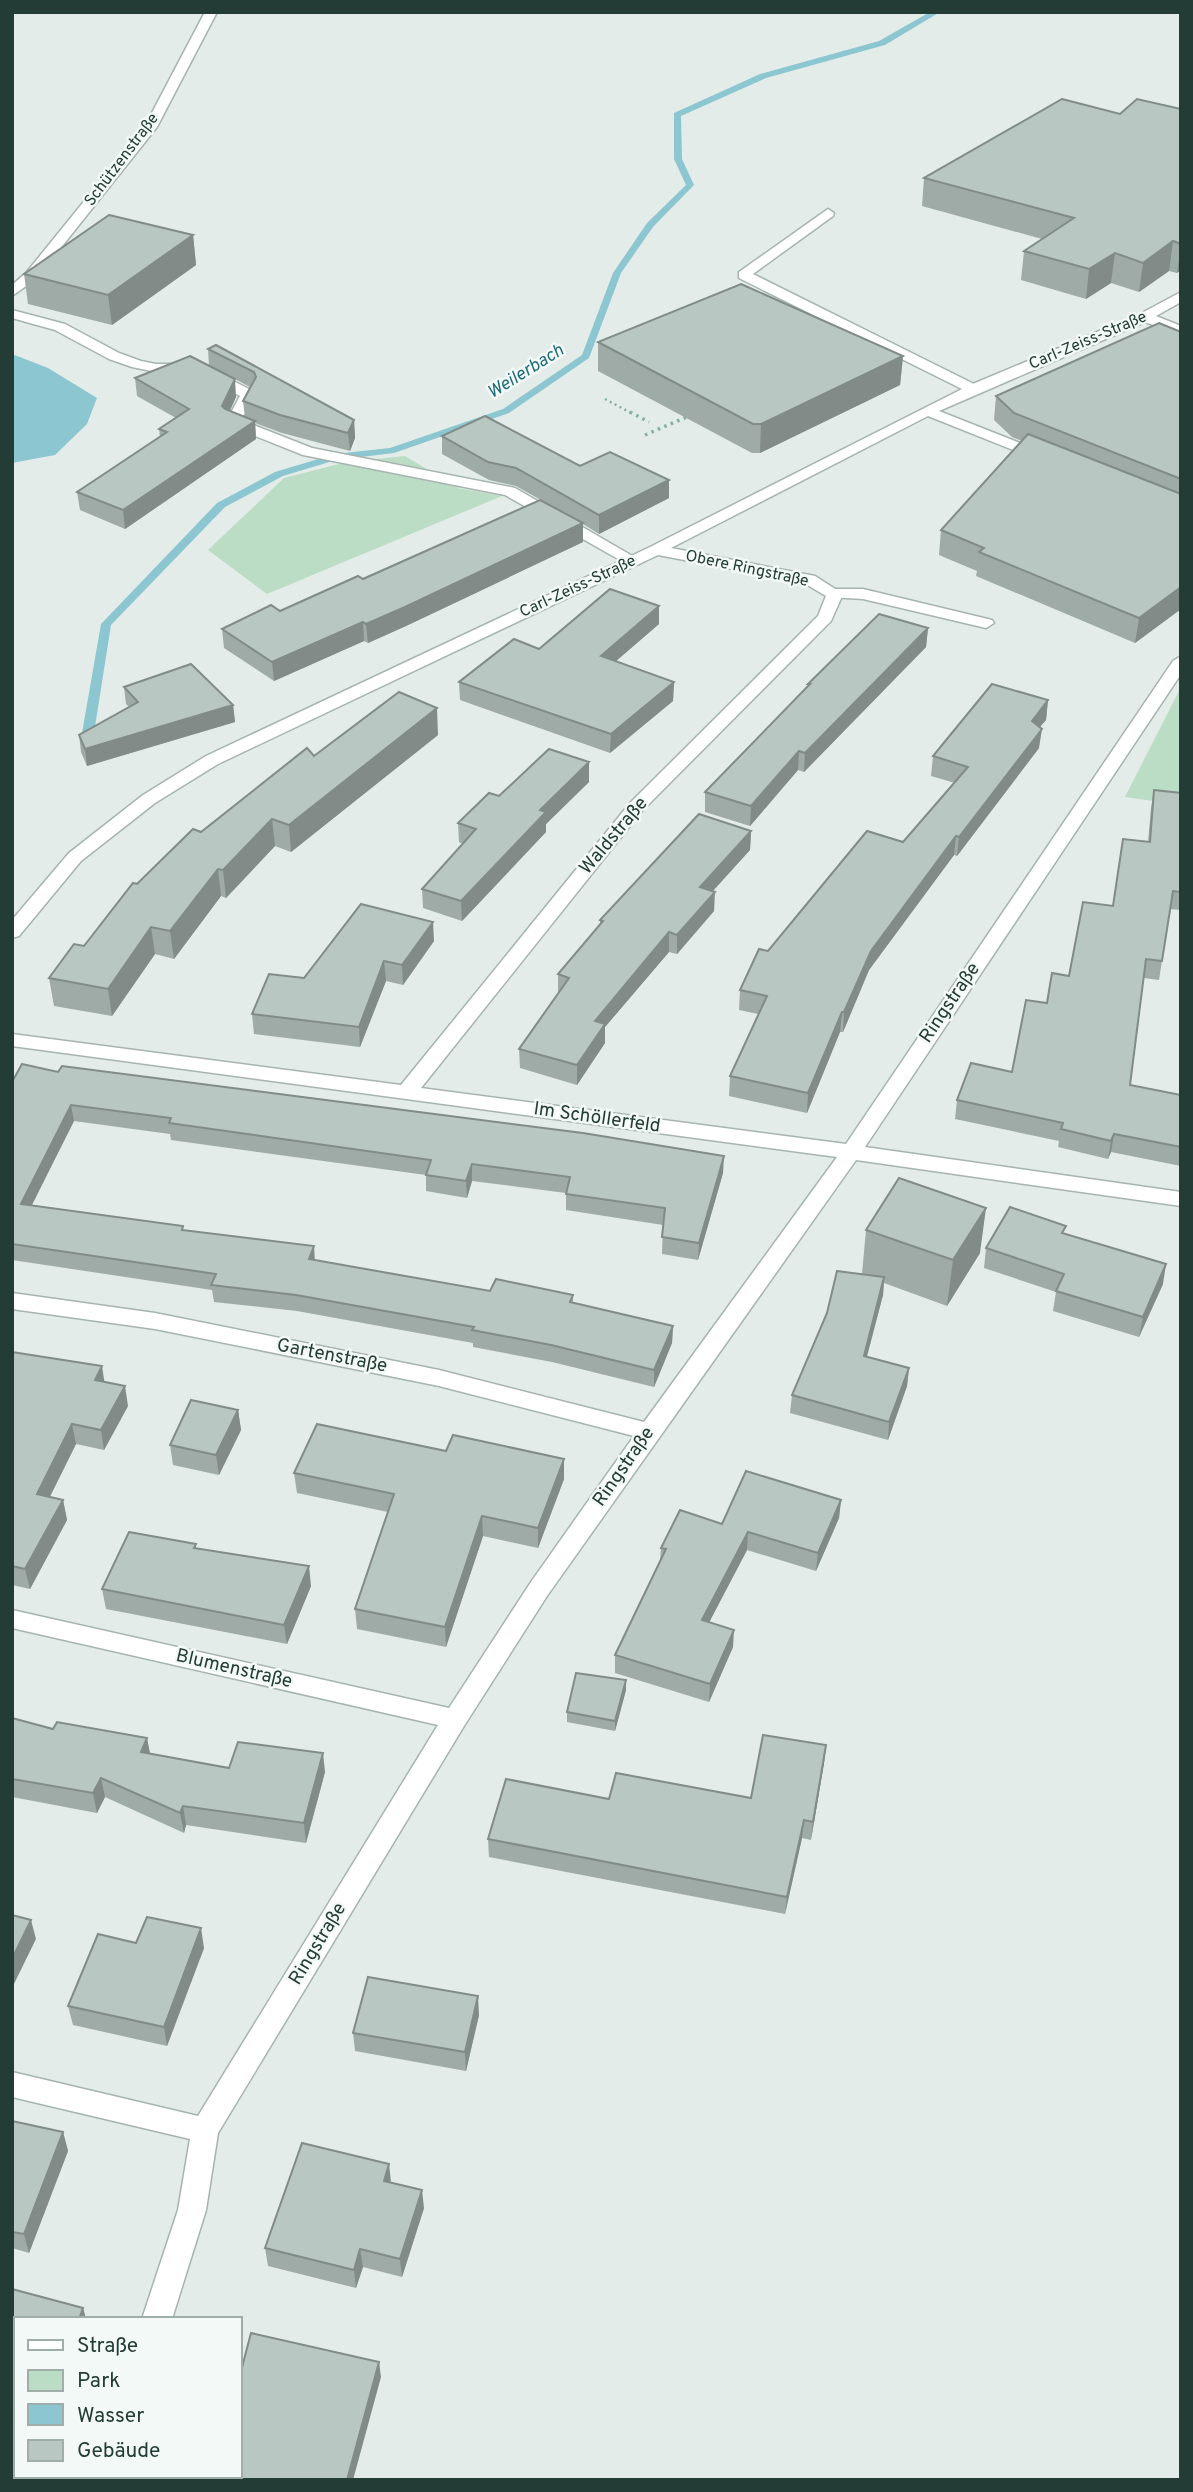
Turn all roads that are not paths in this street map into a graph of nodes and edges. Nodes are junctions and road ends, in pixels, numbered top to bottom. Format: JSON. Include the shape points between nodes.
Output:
{"nodes":[{"id":1,"x":211,"y":12,"type":"edge"},
{"id":2,"x":828,"y":213,"type":"dead end"},
{"id":3,"x":12,"y":292,"type":"edge"},
{"id":4,"x":1181,"y":296,"type":"edge"},
{"id":5,"x":12,"y":314,"type":"edge"},
{"id":6,"x":1145,"y":317,"type":"junction"},
{"id":7,"x":1181,"y":331,"type":"edge"},
{"id":8,"x":973,"y":389,"type":"junction"},
{"id":9,"x":928,"y":411,"type":"junction"},
{"id":10,"x":1054,"y":462,"type":"edge"},
{"id":11,"x":656,"y":550,"type":"junction"},
{"id":12,"x":633,"y":561,"type":"junction"},
{"id":13,"x":835,"y":594,"type":"junction"},
{"id":14,"x":986,"y":623,"type":"dead end"},
{"id":15,"x":1181,"y":661,"type":"edge"},
{"id":16,"x":12,"y":932,"type":"edge"},
{"id":17,"x":12,"y":1040,"type":"edge"},
{"id":18,"x":406,"y":1093,"type":"junction"},
{"id":19,"x":851,"y":1152,"type":"junction"},
{"id":20,"x":1181,"y":1199,"type":"edge"},
{"id":21,"x":12,"y":1301,"type":"edge"},
{"id":22,"x":649,"y":1432,"type":"junction"},
{"id":23,"x":12,"y":1619,"type":"edge"},
{"id":24,"x":455,"y":1719,"type":"junction"},
{"id":25,"x":12,"y":2084,"type":"edge"},
{"id":26,"x":205,"y":2130,"type":"junction"},
{"id":27,"x":158,"y":2317,"type":"edge"}],
"edges":[{"from":1,"to":3,"type":"street","name":"Schützenstraße","via":[[151,127],[32,276]]},
{"from":2,"to":8,"type":"street","via":[[744,275]]},
{"from":4,"to":6,"type":"street","name":"Carl-Zeiss-Straße"},
{"from":5,"to":12,"type":"street","via":[[60,327],[137,364],[194,367],[248,394],[233,422],[308,452],[510,491]]},
{"from":6,"to":7,"type":"street"},
{"from":6,"to":8,"type":"street","name":"Carl-Zeiss-Straße"},
{"from":8,"to":9,"type":"street","name":"Carl-Zeiss-Straße"},
{"from":9,"to":10,"type":"street"},
{"from":9,"to":11,"type":"street","name":"Carl-Zeiss-Straße"},
{"from":11,"to":12,"type":"street","name":"Carl-Zeiss-Straße"},
{"from":11,"to":13,"type":"street","name":"Obere Ringstraße","via":[[809,579]]},
{"from":12,"to":16,"type":"street","name":"Carl-Zeiss-Straße","via":[[212,760],[149,799],[75,857]]},
{"from":13,"to":14,"type":"street","via":[[863,594]]},
{"from":13,"to":18,"type":"street","name":"Waldstraße","via":[[825,618],[636,807]]},
{"from":15,"to":19,"type":"street","name":"Ringstraße"},
{"from":17,"to":18,"type":"street","name":"Im Schöllerfeld"},
{"from":18,"to":19,"type":"street","name":"Im Schöllerfeld"},
{"from":19,"to":20,"type":"street","name":"Im Schöllerfeld"},
{"from":19,"to":22,"type":"street","name":"Ringstraße"},
{"from":21,"to":22,"type":"street","name":"Gartenstraße","via":[[155,1321],[439,1378]]},
{"from":22,"to":24,"type":"street","name":"Ringstraße"},
{"from":23,"to":24,"type":"street","name":"Blumenstraße"},
{"from":24,"to":26,"type":"street","name":"Ringstraße"},
{"from":25,"to":26,"type":"street"},
{"from":26,"to":27,"type":"street","name":"Ringstraße","via":[[192,2210]]}]}
